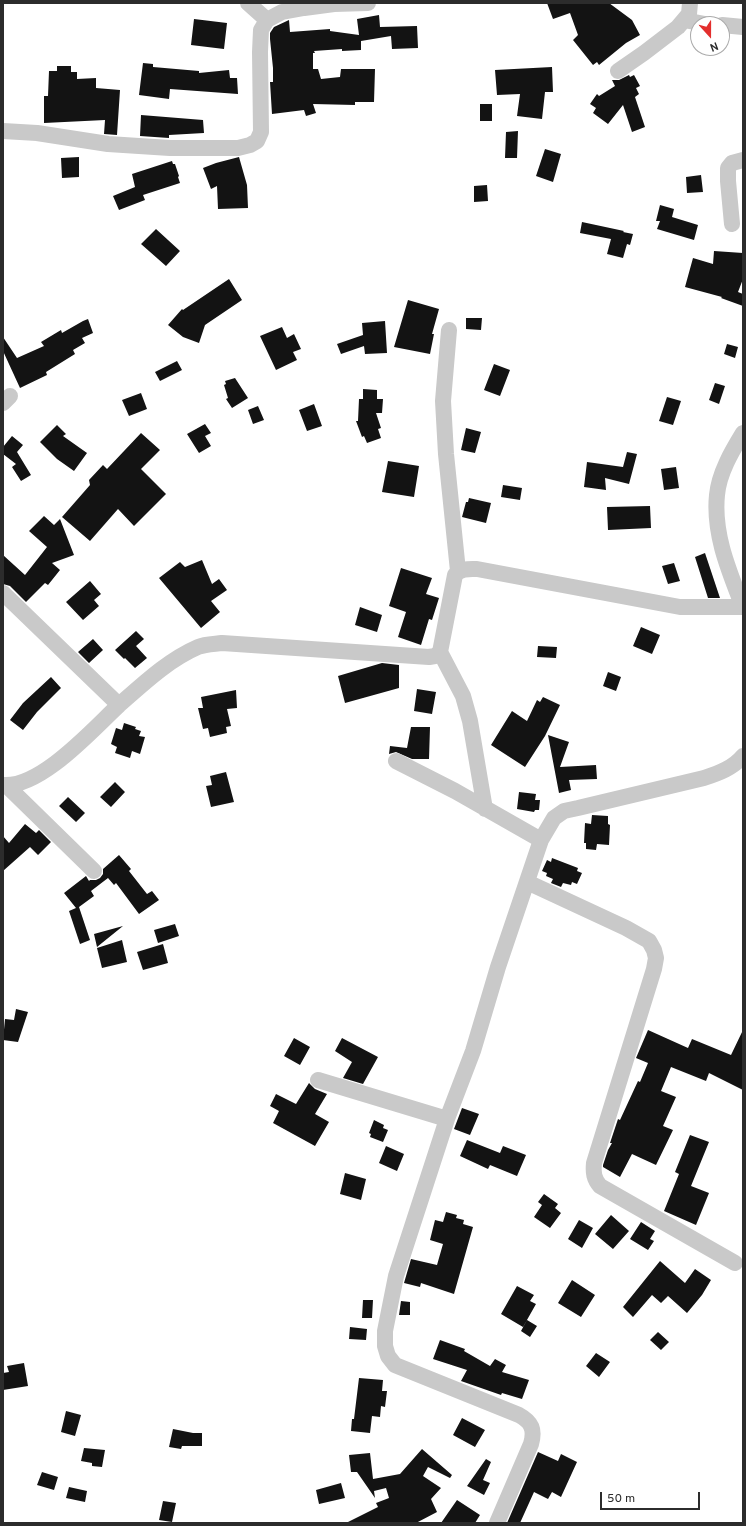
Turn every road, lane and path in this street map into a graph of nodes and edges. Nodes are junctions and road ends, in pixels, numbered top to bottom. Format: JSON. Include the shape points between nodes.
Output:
{"nodes":[{"id":1,"x":248,"y":3,"type":"edge"},
{"id":2,"x":368,"y":3,"type":"edge"},
{"id":3,"x":690,"y":3,"type":"edge"},
{"id":4,"x":267,"y":20,"type":"junction"},
{"id":5,"x":684,"y":20,"type":"junction"},
{"id":6,"x":690,"y":21,"type":"edge"},
{"id":7,"x":730,"y":26,"type":"edge"},
{"id":8,"x":743,"y":27,"type":"edge"},
{"id":9,"x":618,"y":71,"type":"dead end"},
{"id":10,"x":3,"y":131,"type":"edge"},
{"id":11,"x":743,"y":160,"type":"edge"},
{"id":12,"x":732,"y":224,"type":"dead end"},
{"id":13,"x":449,"y":330,"type":"dead end"},
{"id":14,"x":743,"y":433,"type":"edge"},
{"id":15,"x":458,"y":571,"type":"junction"},
{"id":16,"x":3,"y":593,"type":"edge"},
{"id":17,"x":743,"y":607,"type":"edge"},
{"id":18,"x":440,"y":652,"type":"junction"},
{"id":19,"x":119,"y":706,"type":"junction"},
{"id":20,"x":743,"y":756,"type":"edge"},
{"id":21,"x":396,"y":761,"type":"dead end"},
{"id":22,"x":5,"y":785,"type":"edge"},
{"id":23,"x":485,"y":809,"type":"junction"},
{"id":24,"x":541,"y":840,"type":"junction"},
{"id":25,"x":94,"y":871,"type":"dead end"},
{"id":26,"x":527,"y":882,"type":"junction"},
{"id":27,"x":318,"y":1080,"type":"dead end"},
{"id":28,"x":447,"y":1119,"type":"junction"},
{"id":29,"x":736,"y":1263,"type":"dead end"},
{"id":30,"x":497,"y":1523,"type":"edge"}],
"edges":[{"from":1,"to":4,"type":"street"},
{"from":2,"to":4,"type":"street","via":[[304,8],[282,12]]},
{"from":3,"to":5,"type":"street","via":[[689,14]]},
{"from":4,"to":10,"type":"street","via":[[262,30],[260,52],[261,132],[257,141],[250,145],[238,148],[170,148],[108,144],[37,133]]},
{"from":5,"to":6,"type":"street"},
{"from":5,"to":9,"type":"street"},
{"from":7,"to":8,"type":"street"},
{"from":11,"to":12,"type":"street","via":[[732,163],[728,168]]},
{"from":13,"to":15,"type":"street","via":[[442,402]]},
{"from":14,"to":17,"type":"street","via":[[722,475],[717,494],[716,516],[729,572]]},
{"from":15,"to":17,"type":"street","via":[[477,569],[680,607]]},
{"from":15,"to":18,"type":"street","via":[[453,583]]},
{"from":16,"to":19,"type":"street"},
{"from":18,"to":19,"type":"street","via":[[429,657],[222,643],[200,646],[158,672]]},
{"from":18,"to":23,"type":"street","via":[[463,696],[470,721]]},
{"from":19,"to":22,"type":"street","via":[[51,766],[35,777]]},
{"from":20,"to":24,"type":"street","via":[[737,764],[704,778],[564,812],[554,818]]},
{"from":21,"to":23,"type":"street"},
{"from":22,"to":25,"type":"street"},
{"from":23,"to":24,"type":"street"},
{"from":24,"to":26,"type":"street"},
{"from":26,"to":28,"type":"street","via":[[473,1051]]},
{"from":26,"to":29,"type":"street","via":[[626,928],[649,942],[656,958],[594,1163],[595,1180],[600,1186]]},
{"from":27,"to":28,"type":"street"},
{"from":28,"to":30,"type":"street","via":[[396,1276],[386,1331],[386,1346],[388,1356],[395,1365],[527,1420],[534,1435]]}]}
